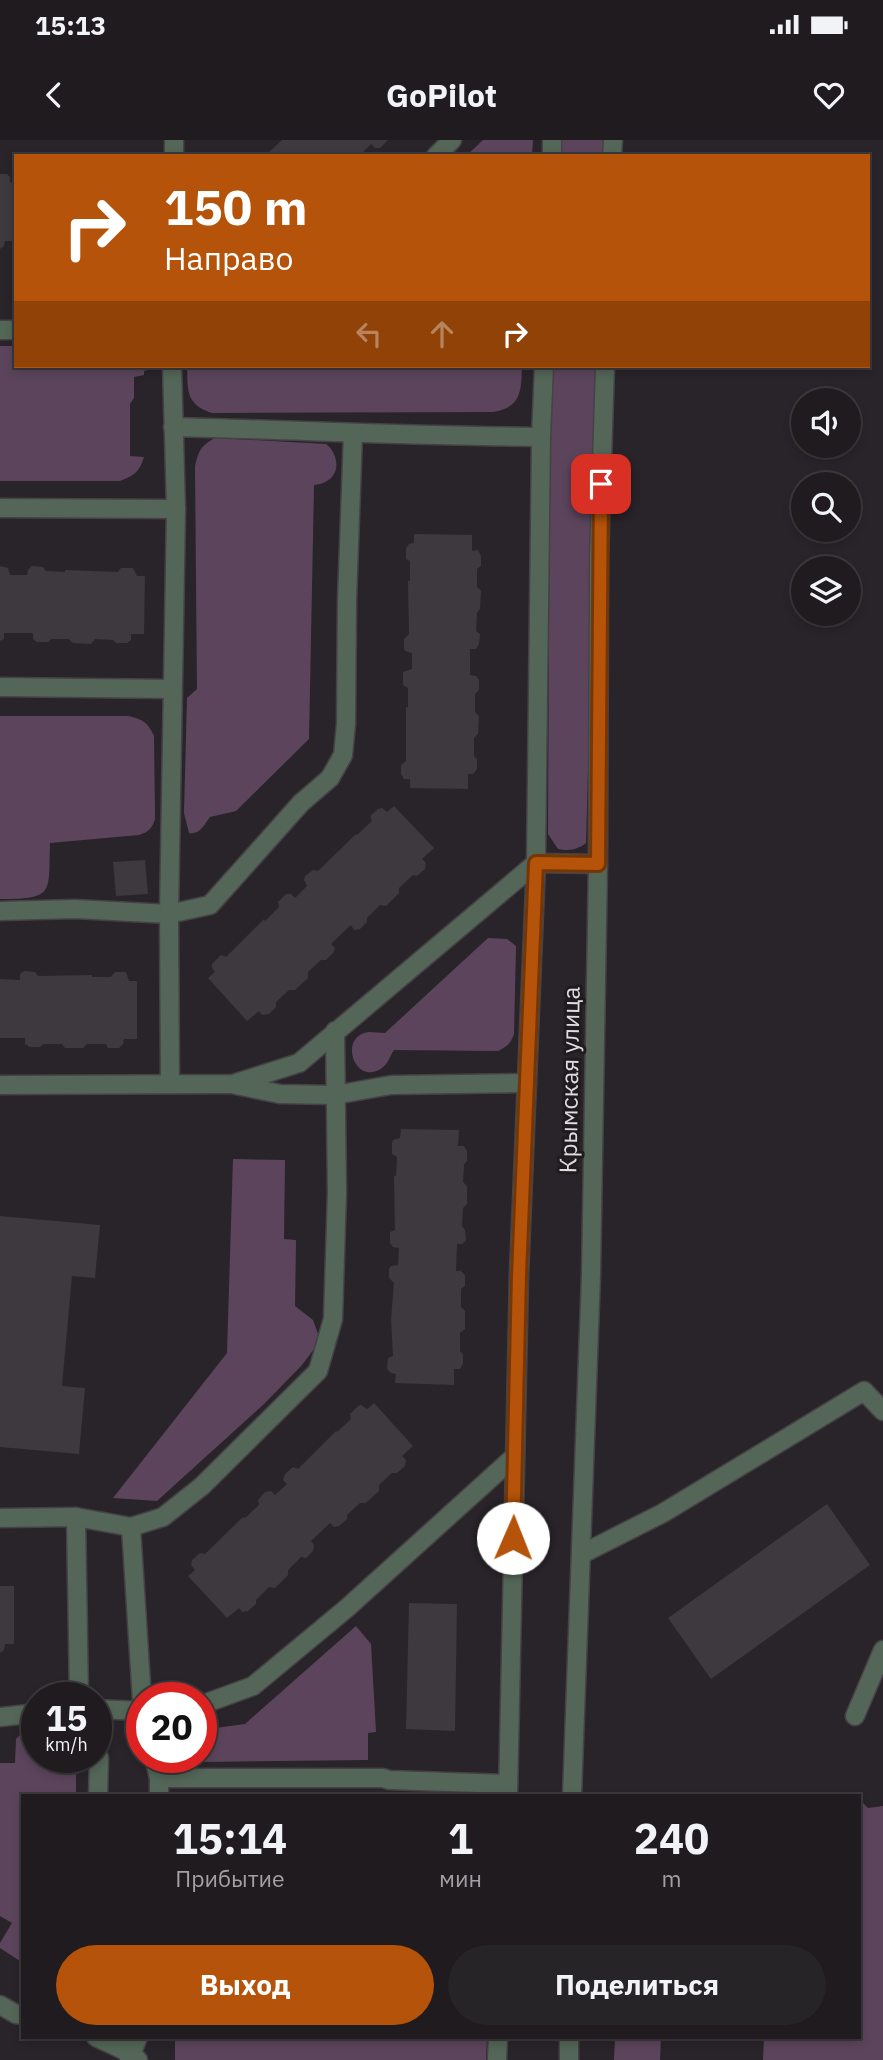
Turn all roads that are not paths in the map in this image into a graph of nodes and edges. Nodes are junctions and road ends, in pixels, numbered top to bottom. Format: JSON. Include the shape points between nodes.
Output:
{"nodes":[{"id":1,"x":452,"y":140,"type":"edge"},
{"id":2,"x":438,"y":154,"type":"edge"},
{"id":3,"x":172,"y":368,"type":"edge"},
{"id":4,"x":544,"y":368,"type":"edge"},
{"id":5,"x":605,"y":368,"type":"edge"},
{"id":6,"x":173,"y":427,"type":"junction"},
{"id":7,"x":353,"y":434,"type":"junction"},
{"id":8,"x":541,"y":437,"type":"junction"},
{"id":9,"x":0,"y":508,"type":"edge"},
{"id":10,"x":176,"y":509,"type":"junction"},
{"id":11,"x":0,"y":688,"type":"edge"},
{"id":12,"x":172,"y":688,"type":"junction"},
{"id":13,"x":536,"y":863,"type":"junction"},
{"id":14,"x":598,"y":864,"type":"junction"},
{"id":15,"x":0,"y":911,"type":"edge"},
{"id":16,"x":169,"y":914,"type":"junction"},
{"id":17,"x":335,"y":1031,"type":"junction"},
{"id":18,"x":527,"y":1083,"type":"junction"},
{"id":19,"x":170,"y":1084,"type":"junction"},
{"id":20,"x":233,"y":1084,"type":"junction"},
{"id":21,"x":0,"y":1085,"type":"edge"},
{"id":22,"x":335,"y":1095,"type":"junction"},
{"id":23,"x":883,"y":1411,"type":"edge"},
{"id":24,"x":515,"y":1456,"type":"junction"},
{"id":25,"x":76,"y":1517,"type":"junction"},
{"id":26,"x":0,"y":1518,"type":"edge"},
{"id":27,"x":131,"y":1527,"type":"junction"},
{"id":28,"x":582,"y":1554,"type":"junction"},
{"id":29,"x":883,"y":1650,"type":"edge"},
{"id":30,"x":79,"y":1682,"type":"edge"},
{"id":31,"x":141,"y":1682,"type":"edge"},
{"id":32,"x":217,"y":1699,"type":"edge"},
{"id":33,"x":21,"y":1715,"type":"edge"},
{"id":34,"x":855,"y":1716,"type":"dead end"},
{"id":35,"x":0,"y":1717,"type":"edge"},
{"id":36,"x":99,"y":1773,"type":"edge"},
{"id":37,"x":159,"y":1787,"type":"edge"},
{"id":38,"x":508,"y":1790,"type":"edge"},
{"id":39,"x":98,"y":1794,"type":"edge"},
{"id":40,"x":572,"y":1794,"type":"edge"},
{"id":41,"x":0,"y":2005,"type":"edge"},
{"id":42,"x":21,"y":2015,"type":"edge"},
{"id":43,"x":100,"y":2039,"type":"edge"},
{"id":44,"x":138,"y":2039,"type":"edge"},
{"id":45,"x":498,"y":2039,"type":"edge"},
{"id":46,"x":569,"y":2039,"type":"edge"},
{"id":47,"x":133,"y":2058,"type":"edge"},
{"id":48,"x":497,"y":2060,"type":"edge"},
{"id":49,"x":569,"y":2060,"type":"edge"}],
"edges":[{"from":1,"to":2,"type":"street"},
{"from":3,"to":6,"type":"street"},
{"from":4,"to":8,"type":"street"},
{"from":5,"to":14,"type":"street","name":"Крымская улица"},
{"from":6,"to":7,"type":"street"},
{"from":6,"to":10,"type":"street"},
{"from":7,"to":8,"type":"street"},
{"from":7,"to":16,"type":"street","via":[[343,755],[330,778],[301,803],[218,898],[210,905]]},
{"from":8,"to":13,"type":"street"},
{"from":9,"to":10,"type":"street"},
{"from":10,"to":12,"type":"street"},
{"from":11,"to":12,"type":"street"},
{"from":12,"to":16,"type":"street"},
{"from":13,"to":14,"type":"street"},
{"from":13,"to":17,"type":"street"},
{"from":13,"to":18,"type":"street"},
{"from":14,"to":28,"type":"street","name":"Крымская улица"},
{"from":15,"to":16,"type":"street"},
{"from":16,"to":19,"type":"street"},
{"from":17,"to":20,"type":"street","via":[[299,1063]]},
{"from":17,"to":22,"type":"street"},
{"from":18,"to":22,"type":"street","via":[[391,1084]]},
{"from":18,"to":24,"type":"street"},
{"from":19,"to":20,"type":"street"},
{"from":19,"to":21,"type":"street"},
{"from":20,"to":22,"type":"street","via":[[280,1094]]},
{"from":22,"to":27,"type":"street","via":[[333,1319],[318,1371],[202,1486],[163,1517]]},
{"from":23,"to":28,"type":"street","via":[[864,1391],[663,1513]]},
{"from":24,"to":32,"type":"street","via":[[253,1686]]},
{"from":24,"to":38,"type":"street"},
{"from":25,"to":26,"type":"street"},
{"from":25,"to":27,"type":"street"},
{"from":25,"to":30,"type":"street"},
{"from":27,"to":31,"type":"street"},
{"from":28,"to":40,"type":"street","name":"Крымская улица"},
{"from":29,"to":34,"type":"street"},
{"from":33,"to":35,"type":"street"},
{"from":36,"to":39,"type":"street"},
{"from":37,"to":38,"type":"street","via":[[383,1778]]},
{"from":41,"to":42,"type":"street"},
{"from":43,"to":47,"type":"street"},
{"from":44,"to":47,"type":"street"},
{"from":45,"to":48,"type":"street"},
{"from":46,"to":49,"type":"street"}]}
